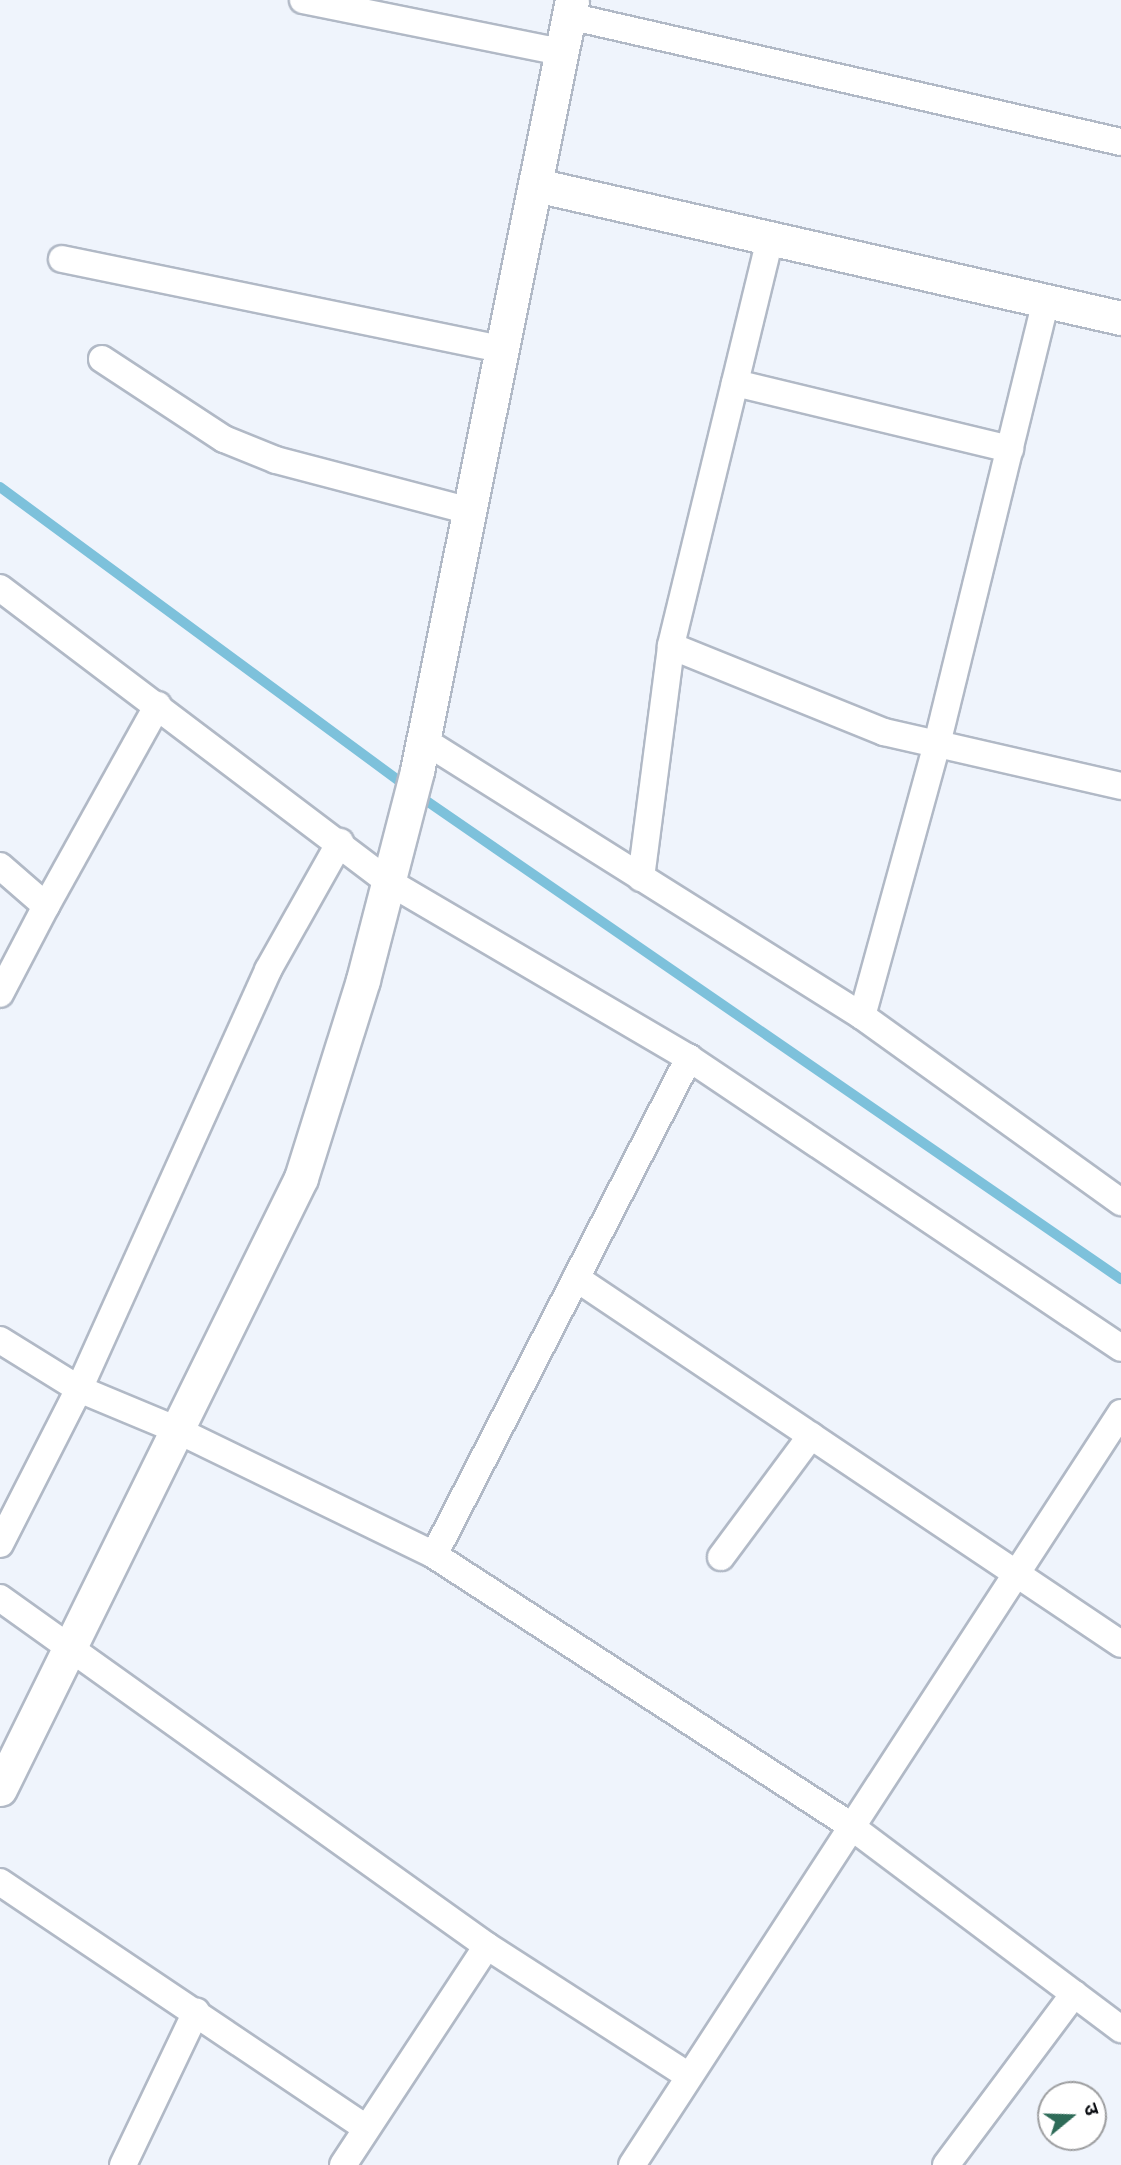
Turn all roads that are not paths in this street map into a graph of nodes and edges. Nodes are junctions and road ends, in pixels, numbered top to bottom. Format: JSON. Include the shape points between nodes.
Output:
{"nodes":[{"id":1,"x":303,"y":0,"type":"edge"},
{"id":2,"x":570,"y":8,"type":"edge"},
{"id":3,"x":562,"y":52,"type":"junction"},
{"id":4,"x":1121,"y":142,"type":"edge"},
{"id":5,"x":536,"y":185,"type":"junction"},
{"id":6,"x":770,"y":239,"type":"junction"},
{"id":7,"x":62,"y":259,"type":"dead end"},
{"id":8,"x":1046,"y":301,"type":"junction"},
{"id":9,"x":1121,"y":318,"type":"edge"},
{"id":10,"x":504,"y":350,"type":"junction"},
{"id":11,"x":102,"y":359,"type":"dead end"},
{"id":12,"x":735,"y":383,"type":"junction"},
{"id":13,"x":1010,"y":449,"type":"junction"},
{"id":14,"x":471,"y":511,"type":"junction"},
{"id":15,"x":0,"y":588,"type":"edge"},
{"id":16,"x":671,"y":646,"type":"junction"},
{"id":17,"x":158,"y":705,"type":"junction"},
{"id":18,"x":937,"y":744,"type":"junction"},
{"id":19,"x":420,"y":755,"type":"junction"},
{"id":20,"x":1121,"y":786,"type":"edge"},
{"id":21,"x":340,"y":842,"type":"junction"},
{"id":22,"x":0,"y":866,"type":"edge"},
{"id":23,"x":390,"y":878,"type":"junction"},
{"id":24,"x":641,"y":878,"type":"junction"},
{"id":25,"x":46,"y":906,"type":"junction"},
{"id":26,"x":0,"y":994,"type":"edge"},
{"id":27,"x":862,"y":1016,"type":"junction"},
{"id":28,"x":689,"y":1058,"type":"junction"},
{"id":29,"x":1121,"y":1202,"type":"edge"},
{"id":30,"x":576,"y":1278,"type":"junction"},
{"id":31,"x":0,"y":1340,"type":"edge"},
{"id":32,"x":1121,"y":1348,"type":"edge"},
{"id":33,"x":79,"y":1389,"type":"junction"},
{"id":34,"x":1121,"y":1413,"type":"edge"},
{"id":35,"x":175,"y":1429,"type":"junction"},
{"id":36,"x":811,"y":1436,"type":"junction"},
{"id":37,"x":0,"y":1544,"type":"edge"},
{"id":38,"x":434,"y":1555,"type":"junction"},
{"id":39,"x":721,"y":1557,"type":"dead end"},
{"id":40,"x":1016,"y":1573,"type":"junction"},
{"id":41,"x":0,"y":1598,"type":"edge"},
{"id":42,"x":68,"y":1644,"type":"junction"},
{"id":43,"x":1121,"y":1644,"type":"edge"},
{"id":44,"x":0,"y":1789,"type":"edge"},
{"id":45,"x":849,"y":1825,"type":"junction"},
{"id":46,"x":0,"y":1882,"type":"edge"},
{"id":47,"x":487,"y":1946,"type":"junction"},
{"id":48,"x":1074,"y":1994,"type":"junction"},
{"id":49,"x":196,"y":2012,"type":"junction"},
{"id":50,"x":1121,"y":2029,"type":"edge"},
{"id":51,"x":689,"y":2076,"type":"junction"},
{"id":52,"x":366,"y":2128,"type":"junction"},
{"id":53,"x":123,"y":2165,"type":"edge"},
{"id":54,"x":343,"y":2165,"type":"edge"},
{"id":55,"x":632,"y":2165,"type":"edge"},
{"id":56,"x":946,"y":2165,"type":"edge"}],
"edges":[{"from":1,"to":3,"type":"street"},
{"from":2,"to":3,"type":"street"},
{"from":2,"to":4,"type":"street"},
{"from":3,"to":5,"type":"street"},
{"from":5,"to":6,"type":"street"},
{"from":5,"to":10,"type":"street"},
{"from":6,"to":8,"type":"street"},
{"from":6,"to":12,"type":"street"},
{"from":7,"to":10,"type":"street"},
{"from":8,"to":9,"type":"street"},
{"from":8,"to":13,"type":"street"},
{"from":10,"to":14,"type":"street"},
{"from":11,"to":14,"type":"street","via":[[224,439],[276,460]]},
{"from":12,"to":13,"type":"street"},
{"from":12,"to":16,"type":"street"},
{"from":13,"to":18,"type":"street"},
{"from":14,"to":19,"type":"street"},
{"from":15,"to":17,"type":"street"},
{"from":16,"to":18,"type":"street","via":[[884,732]]},
{"from":16,"to":24,"type":"street"},
{"from":17,"to":21,"type":"street"},
{"from":17,"to":25,"type":"street"},
{"from":18,"to":20,"type":"street"},
{"from":18,"to":27,"type":"street"},
{"from":19,"to":23,"type":"street"},
{"from":19,"to":24,"type":"street"},
{"from":21,"to":23,"type":"street"},
{"from":21,"to":33,"type":"street","via":[[268,971]]},
{"from":22,"to":25,"type":"street"},
{"from":23,"to":28,"type":"street"},
{"from":23,"to":35,"type":"street","via":[[301,1178]]},
{"from":24,"to":27,"type":"street"},
{"from":25,"to":26,"type":"street"},
{"from":27,"to":29,"type":"street"},
{"from":28,"to":30,"type":"street"},
{"from":28,"to":32,"type":"street"},
{"from":30,"to":36,"type":"street"},
{"from":30,"to":38,"type":"street"},
{"from":31,"to":33,"type":"street"},
{"from":33,"to":35,"type":"street"},
{"from":33,"to":37,"type":"street"},
{"from":34,"to":40,"type":"street"},
{"from":35,"to":38,"type":"street"},
{"from":35,"to":42,"type":"street"},
{"from":36,"to":39,"type":"street"},
{"from":36,"to":40,"type":"street"},
{"from":38,"to":45,"type":"street"},
{"from":40,"to":43,"type":"street"},
{"from":40,"to":45,"type":"street"},
{"from":41,"to":42,"type":"street"},
{"from":42,"to":44,"type":"street"},
{"from":42,"to":47,"type":"street"},
{"from":45,"to":48,"type":"street"},
{"from":45,"to":51,"type":"street"},
{"from":46,"to":49,"type":"street"},
{"from":47,"to":51,"type":"street"},
{"from":47,"to":52,"type":"street"},
{"from":48,"to":50,"type":"street"},
{"from":48,"to":56,"type":"street"},
{"from":49,"to":52,"type":"street"},
{"from":49,"to":53,"type":"street"},
{"from":51,"to":55,"type":"street"},
{"from":52,"to":54,"type":"street"}]}
